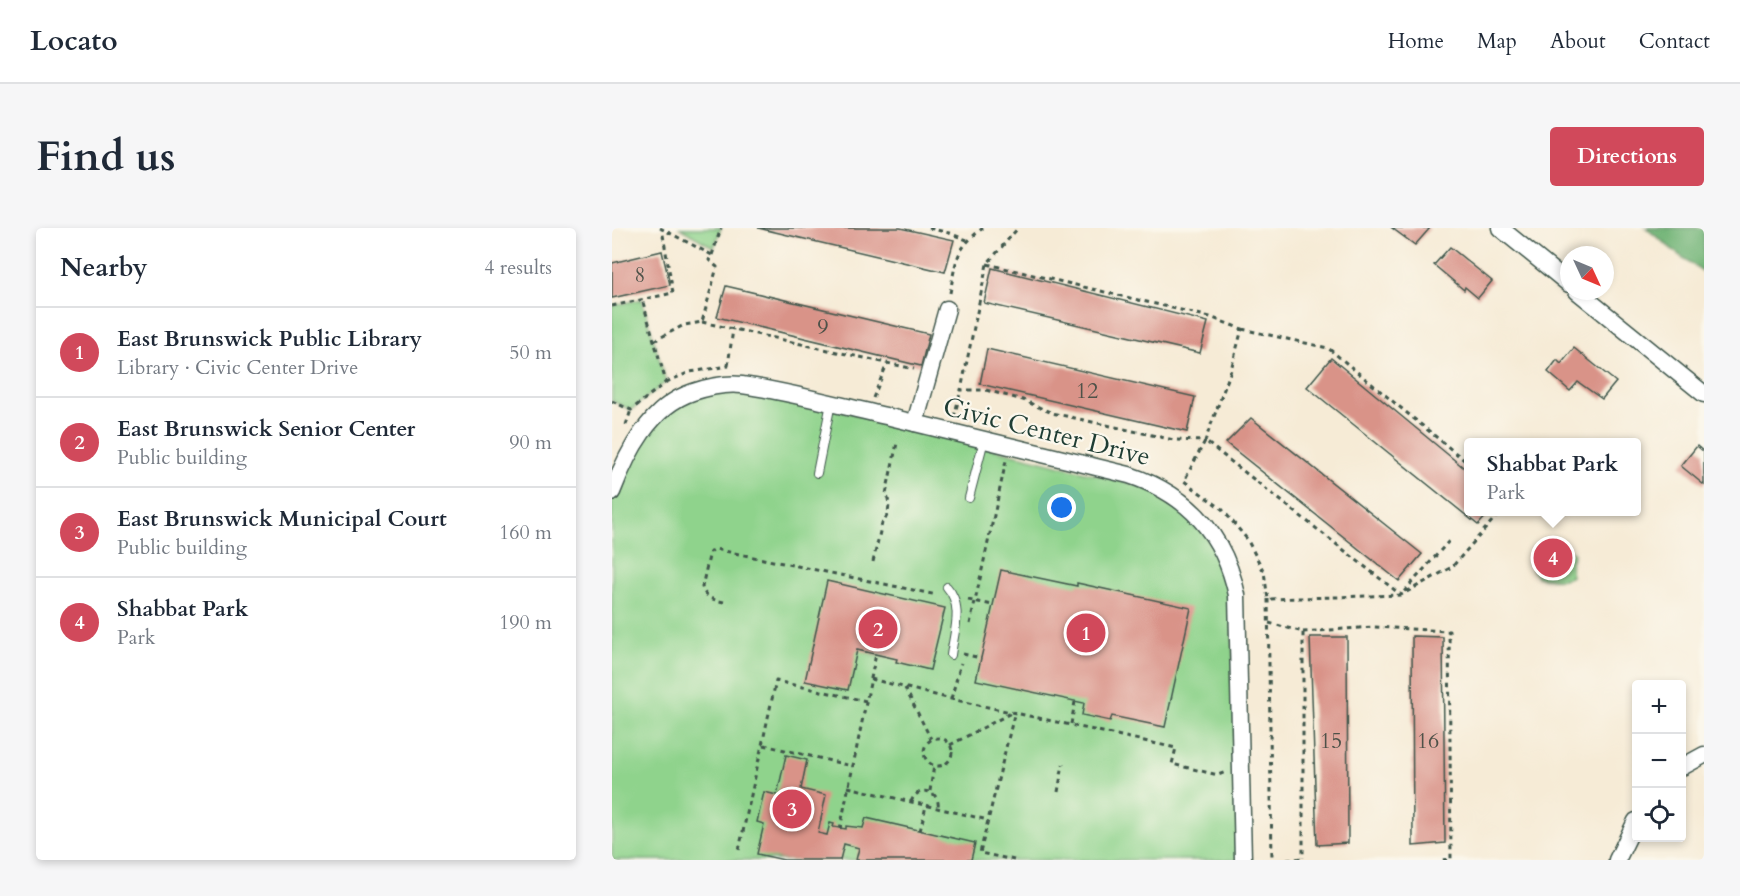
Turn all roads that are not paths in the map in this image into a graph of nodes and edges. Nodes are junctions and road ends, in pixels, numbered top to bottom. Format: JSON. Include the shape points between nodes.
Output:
{"nodes":[{"id":1,"x":1500,"y":228,"type":"edge"},
{"id":2,"x":1560,"y":277,"type":"edge"},
{"id":3,"x":1588,"y":300,"type":"edge"},
{"id":4,"x":946,"y":309,"type":"road end"},
{"id":5,"x":1704,"y":394,"type":"edge"},
{"id":6,"x":831,"y":403,"type":"junction"},
{"id":7,"x":915,"y":423,"type":"junction"},
{"id":8,"x":984,"y":440,"type":"junction"},
{"id":9,"x":817,"y":473,"type":"dead end"},
{"id":10,"x":612,"y":492,"type":"edge"},
{"id":11,"x":969,"y":498,"type":"dead end"},
{"id":12,"x":947,"y":587,"type":"dead end"},
{"id":13,"x":951,"y":655,"type":"dead end"},
{"id":14,"x":1704,"y":755,"type":"edge"},
{"id":15,"x":1686,"y":764,"type":"edge"},
{"id":16,"x":1632,"y":829,"type":"edge"},
{"id":17,"x":1243,"y":860,"type":"edge"},
{"id":18,"x":1617,"y":860,"type":"edge"}],
"edges":[{"from":1,"to":2,"type":"street"},
{"from":3,"to":5,"type":"street"},
{"from":4,"to":7,"type":"street"},
{"from":6,"to":7,"type":"street","name":"Civic Center Drive"},
{"from":6,"to":9,"type":"lane"},
{"from":6,"to":10,"type":"street","name":"Civic Center Drive","via":[[740,385],[691,393],[665,406],[650,421]]},
{"from":7,"to":8,"type":"street","name":"Civic Center Drive"},
{"from":8,"to":11,"type":"lane"},
{"from":8,"to":17,"type":"street","name":"Civic Center Drive","via":[[1144,480],[1184,503],[1215,538],[1229,565],[1237,595]]},
{"from":12,"to":13,"type":"lane","via":[[958,607]]},
{"from":14,"to":15,"type":"street"},
{"from":16,"to":18,"type":"street"}]}
